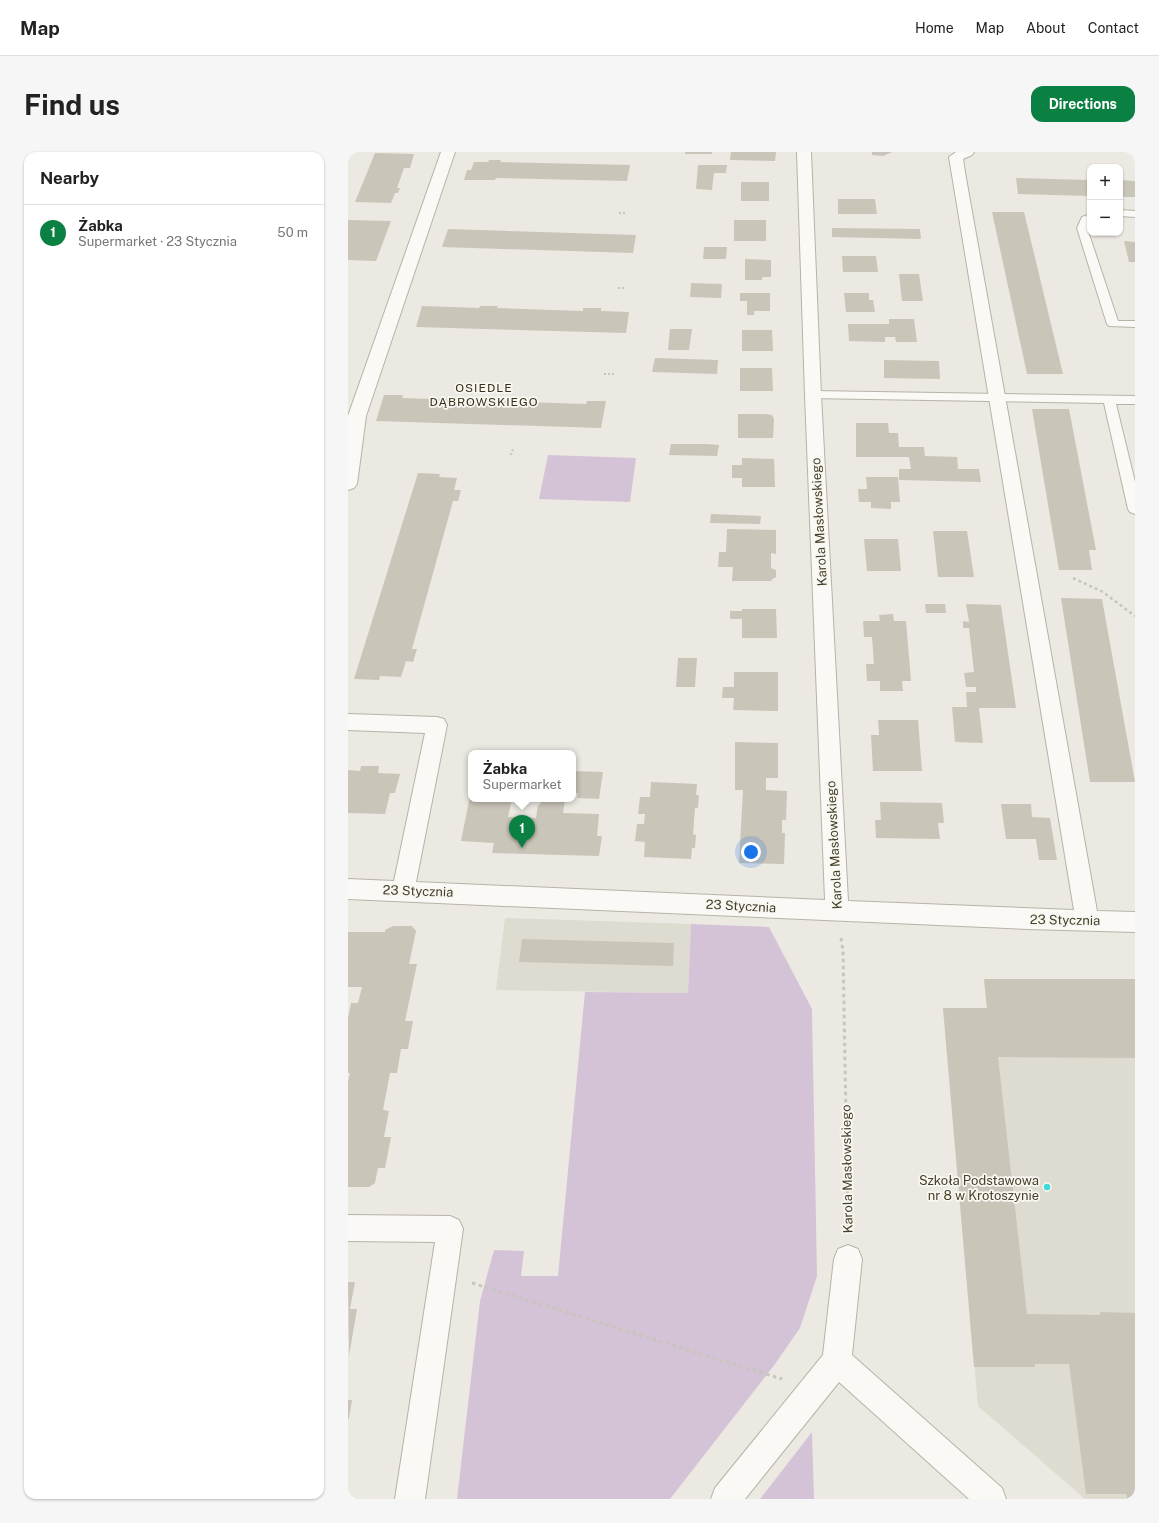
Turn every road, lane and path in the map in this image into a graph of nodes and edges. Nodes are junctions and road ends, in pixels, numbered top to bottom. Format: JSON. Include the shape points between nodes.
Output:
{"nodes":[{"id":1,"x":448,"y":152,"type":"edge"},
{"id":2,"x":804,"y":152,"type":"edge"},
{"id":3,"x":961,"y":154,"type":"edge"},
{"id":4,"x":619,"y":213,"type":"dead end"},
{"id":5,"x":626,"y":213,"type":"dead end"},
{"id":6,"x":1123,"y":213,"type":"edge"},
{"id":7,"x":1135,"y":214,"type":"edge"},
{"id":8,"x":1087,"y":218,"type":"edge"},
{"id":9,"x":618,"y":288,"type":"dead end"},
{"id":10,"x":624,"y":288,"type":"dead end"},
{"id":11,"x":1135,"y":324,"type":"edge"},
{"id":12,"x":604,"y":374,"type":"dead end"},
{"id":13,"x":615,"y":374,"type":"dead end"},
{"id":14,"x":813,"y":395,"type":"junction"},
{"id":15,"x":997,"y":397,"type":"junction"},
{"id":16,"x":1109,"y":399,"type":"junction"},
{"id":17,"x":1135,"y":400,"type":"edge"},
{"id":18,"x":513,"y":449,"type":"dead end"},
{"id":19,"x":511,"y":455,"type":"dead end"},
{"id":20,"x":348,"y":484,"type":"edge"},
{"id":21,"x":1135,"y":509,"type":"edge"},
{"id":22,"x":1073,"y":578,"type":"dead end"},
{"id":23,"x":1135,"y":616,"type":"edge"},
{"id":24,"x":348,"y":722,"type":"edge"},
{"id":25,"x":348,"y":888,"type":"edge"},
{"id":26,"x":403,"y":891,"type":"junction"},
{"id":27,"x":837,"y":910,"type":"junction"},
{"id":28,"x":1087,"y":920,"type":"junction"},
{"id":29,"x":1135,"y":922,"type":"edge"},
{"id":30,"x":348,"y":1228,"type":"edge"},
{"id":31,"x":848,"y":1259,"type":"joint"},
{"id":32,"x":443,"y":1274,"type":"junction"},
{"id":33,"x":836,"y":1361,"type":"junction"},
{"id":34,"x":813,"y":1388,"type":"junction"},
{"id":35,"x":410,"y":1499,"type":"edge"},
{"id":36,"x":726,"y":1499,"type":"edge"},
{"id":37,"x":992,"y":1499,"type":"edge"}],
"edges":[{"from":1,"to":20,"type":"street","via":[[357,416]]},
{"from":2,"to":14,"type":"street","name":"Karola Masłowskiego"},
{"from":3,"to":15,"type":"street"},
{"from":4,"to":5,"type":"path"},
{"from":6,"to":7,"type":"lane"},
{"from":8,"to":11,"type":"lane","via":[[1082,228],[1113,324]]},
{"from":9,"to":10,"type":"path"},
{"from":12,"to":13,"type":"path"},
{"from":14,"to":15,"type":"lane"},
{"from":14,"to":27,"type":"street","name":"Karola Masłowskiego"},
{"from":15,"to":16,"type":"lane"},
{"from":15,"to":28,"type":"street"},
{"from":16,"to":17,"type":"lane"},
{"from":16,"to":21,"type":"lane"},
{"from":18,"to":19,"type":"path"},
{"from":22,"to":23,"type":"path","via":[[1104,592]]},
{"from":24,"to":26,"type":"street","via":[[437,725]]},
{"from":25,"to":26,"type":"street","name":"23 Stycznia"},
{"from":26,"to":27,"type":"street","name":"23 Stycznia"},
{"from":27,"to":28,"type":"street","name":"23 Stycznia"},
{"from":27,"to":31,"type":"path","name":"Karola Masłowskiego","via":[[843,951]]},
{"from":28,"to":29,"type":"street","name":"23 Stycznia"},
{"from":30,"to":32,"type":"street","via":[[450,1229]]},
{"from":31,"to":33,"type":"street"},
{"from":32,"to":34,"type":"path"},
{"from":32,"to":35,"type":"street"},
{"from":33,"to":34,"type":"street"},
{"from":33,"to":37,"type":"street"},
{"from":34,"to":36,"type":"street"}]}
